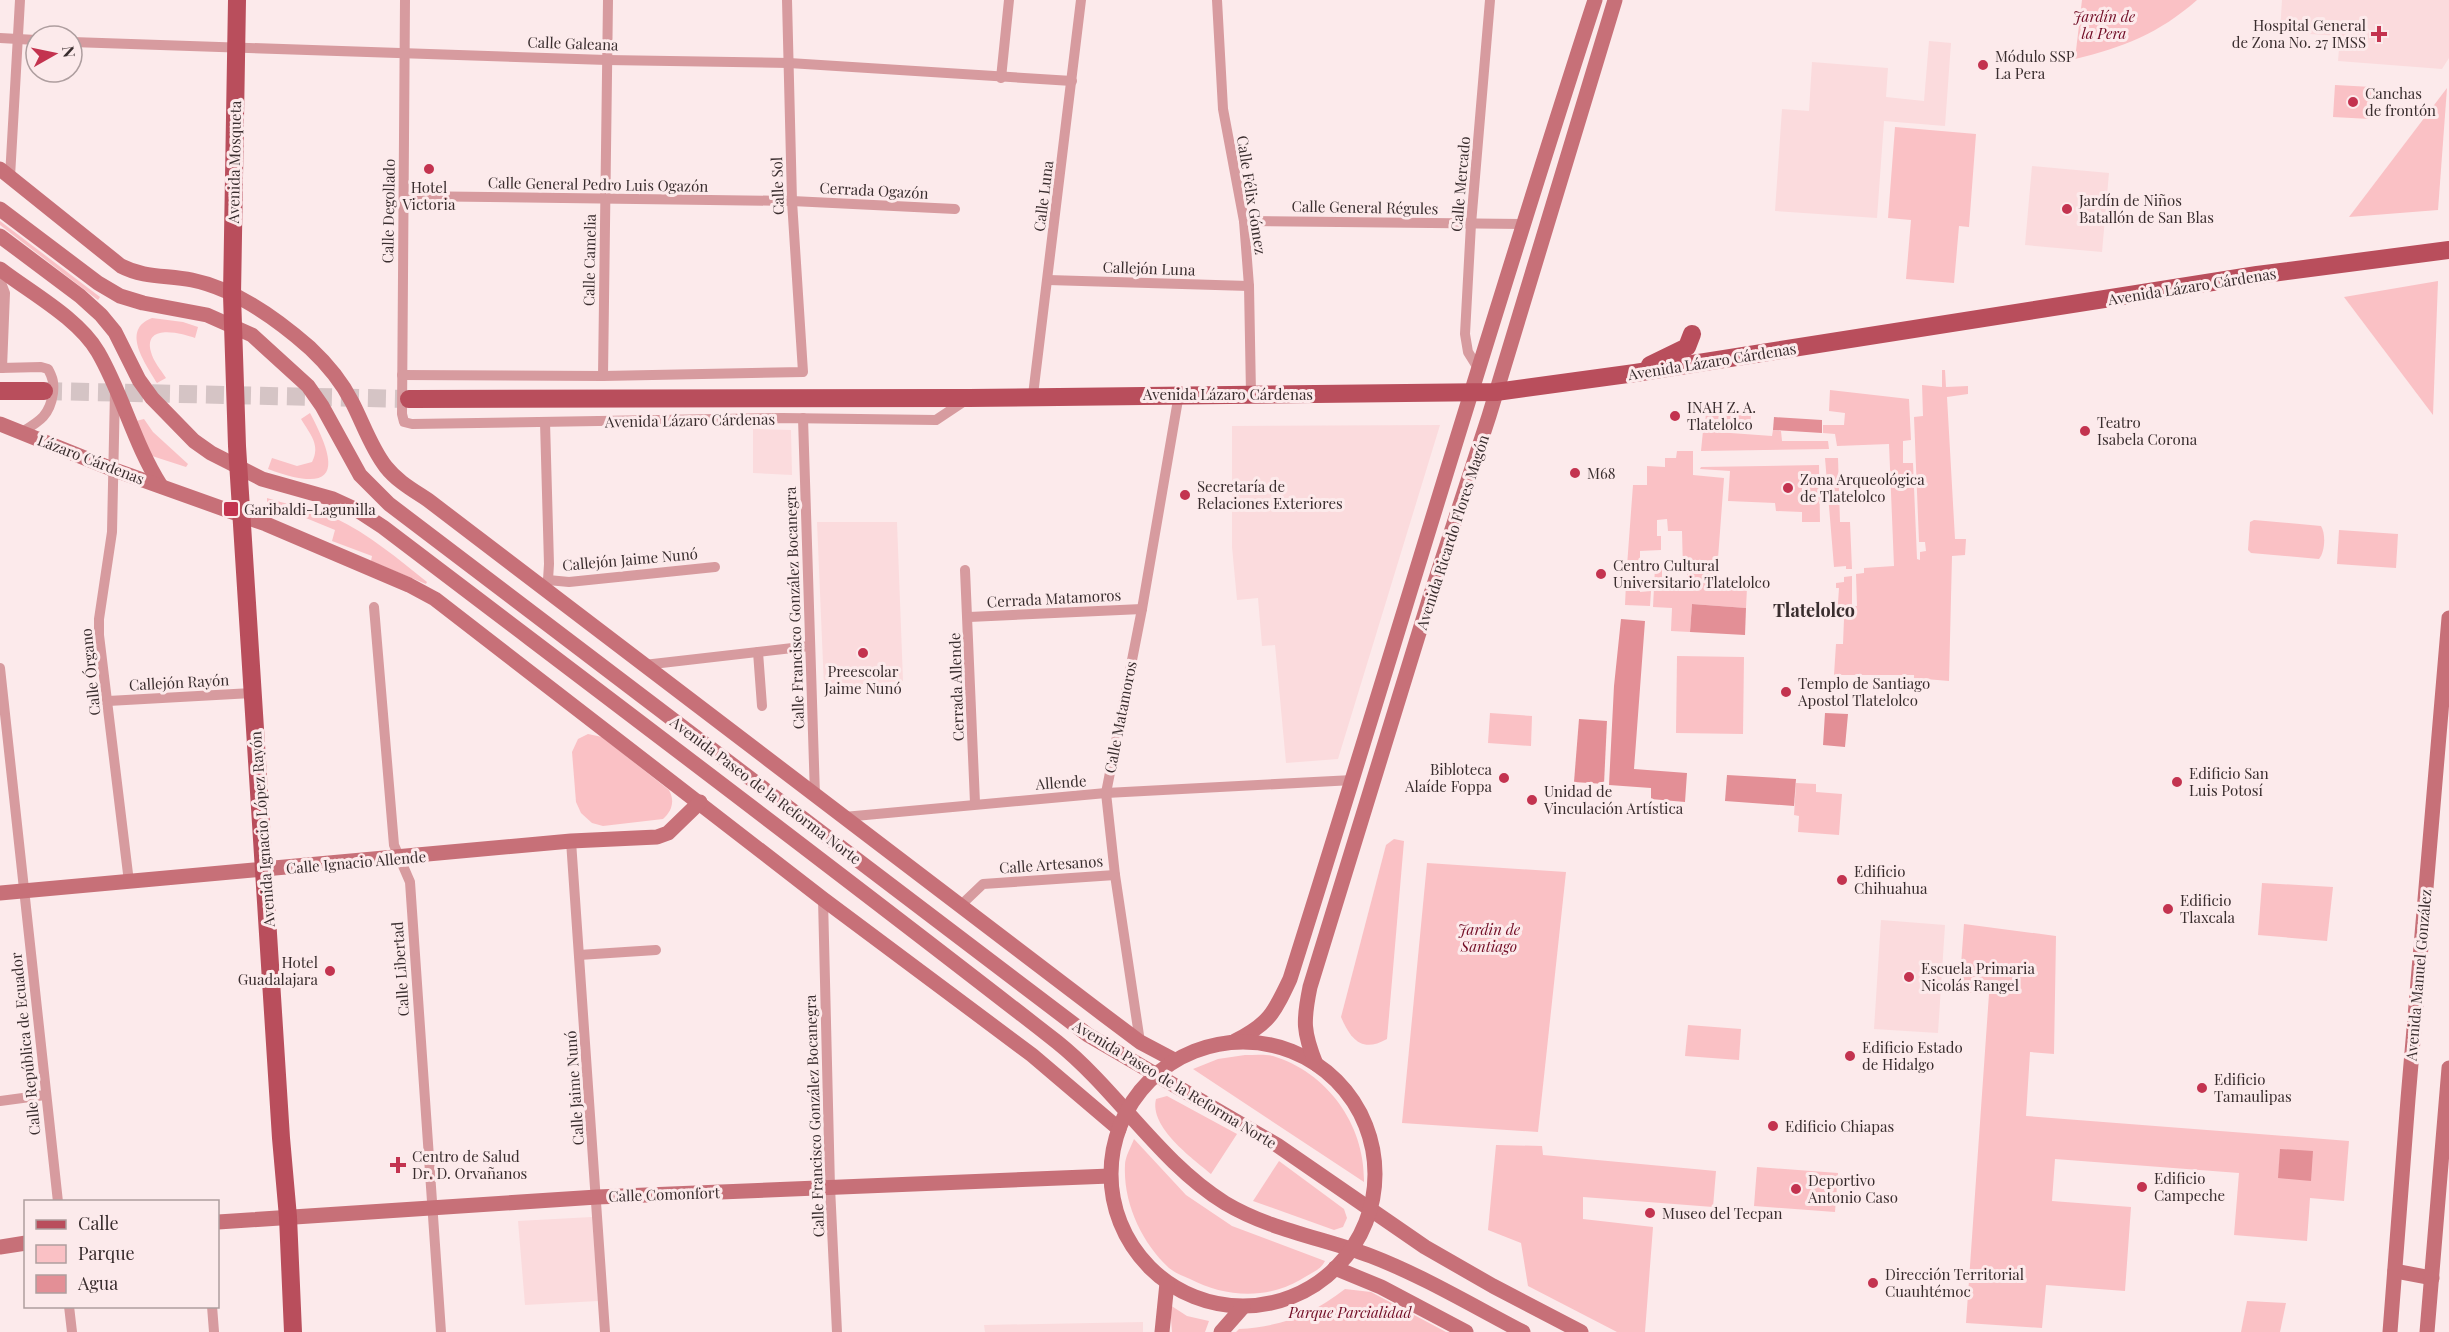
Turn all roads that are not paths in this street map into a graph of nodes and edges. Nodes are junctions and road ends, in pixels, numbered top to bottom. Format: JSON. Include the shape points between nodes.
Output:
{"nodes":[{"id":1,"x":20,"y":0,"type":"edge"},
{"id":2,"x":237,"y":0,"type":"edge"},
{"id":3,"x":405,"y":0,"type":"edge"},
{"id":4,"x":608,"y":0,"type":"edge"},
{"id":5,"x":787,"y":0,"type":"edge"},
{"id":6,"x":1009,"y":0,"type":"edge"},
{"id":7,"x":1081,"y":0,"type":"edge"},
{"id":8,"x":1217,"y":0,"type":"edge"},
{"id":9,"x":1490,"y":0,"type":"edge"},
{"id":10,"x":1595,"y":0,"type":"edge"},
{"id":11,"x":1615,"y":0,"type":"edge"},
{"id":12,"x":0,"y":38,"type":"edge"},
{"id":13,"x":18,"y":40,"type":"junction"},
{"id":14,"x":24,"y":40,"type":"edge"},
{"id":15,"x":84,"y":42,"type":"edge"},
{"id":16,"x":236,"y":48,"type":"junction"},
{"id":17,"x":404,"y":51,"type":"junction"},
{"id":18,"x":607,"y":60,"type":"junction"},
{"id":19,"x":789,"y":63,"type":"junction"},
{"id":20,"x":1001,"y":78,"type":"junction"},
{"id":21,"x":1072,"y":81,"type":"junction"},
{"id":22,"x":5,"y":173,"type":"edge"},
{"id":23,"x":404,"y":196,"type":"junction"},
{"id":24,"x":605,"y":200,"type":"junction"},
{"id":25,"x":792,"y":201,"type":"junction"},
{"id":26,"x":0,"y":209,"type":"edge"},
{"id":27,"x":955,"y":209,"type":"dead end"},
{"id":28,"x":1244,"y":220,"type":"junction"},
{"id":29,"x":1471,"y":224,"type":"junction"},
{"id":30,"x":1522,"y":224,"type":"junction"},
{"id":31,"x":0,"y":236,"type":"edge"},
{"id":32,"x":2449,"y":250,"type":"edge"},
{"id":33,"x":1,"y":276,"type":"edge"},
{"id":34,"x":1048,"y":280,"type":"junction"},
{"id":35,"x":1250,"y":286,"type":"junction"},
{"id":36,"x":232,"y":295,"type":"junction"},
{"id":37,"x":233,"y":325,"type":"junction"},
{"id":38,"x":1692,"y":334,"type":"dead end"},
{"id":39,"x":1,"y":368,"type":"edge"},
{"id":40,"x":1479,"y":368,"type":"junction"},
{"id":41,"x":1635,"y":373,"type":"junction"},
{"id":42,"x":402,"y":375,"type":"junction"},
{"id":43,"x":603,"y":376,"type":"junction"},
{"id":44,"x":115,"y":388,"type":"junction"},
{"id":45,"x":0,"y":391,"type":"edge"},
{"id":46,"x":44,"y":391,"type":"tunnel mouth"},
{"id":47,"x":1496,"y":392,"type":"junction"},
{"id":48,"x":1471,"y":393,"type":"junction"},
{"id":49,"x":1179,"y":394,"type":"junction"},
{"id":50,"x":1251,"y":394,"type":"junction"},
{"id":51,"x":1033,"y":395,"type":"junction"},
{"id":52,"x":969,"y":398,"type":"junction"},
{"id":53,"x":409,"y":399,"type":"tunnel mouth"},
{"id":54,"x":803,"y":418,"type":"junction"},
{"id":55,"x":404,"y":422,"type":"joint"},
{"id":56,"x":545,"y":422,"type":"junction"},
{"id":57,"x":0,"y":424,"type":"edge"},
{"id":58,"x":22,"y":432,"type":"junction"},
{"id":59,"x":238,"y":467,"type":"junction"},
{"id":60,"x":112,"y":469,"type":"junction"},
{"id":61,"x":161,"y":486,"type":"junction"},
{"id":62,"x":241,"y":514,"type":"junction"},
{"id":63,"x":715,"y":567,"type":"dead end"},
{"id":64,"x":965,"y":570,"type":"dead end"},
{"id":65,"x":544,"y":583,"type":"junction"},
{"id":66,"x":374,"y":607,"type":"dead end"},
{"id":67,"x":1142,"y":609,"type":"junction"},
{"id":68,"x":969,"y":616,"type":"junction"},
{"id":69,"x":2449,"y":618,"type":"edge"},
{"id":70,"x":810,"y":646,"type":"junction"},
{"id":71,"x":758,"y":652,"type":"junction"},
{"id":72,"x":644,"y":665,"type":"junction"},
{"id":73,"x":0,"y":668,"type":"edge"},
{"id":74,"x":252,"y":693,"type":"junction"},
{"id":75,"x":108,"y":701,"type":"junction"},
{"id":76,"x":762,"y":706,"type":"dead end"},
{"id":77,"x":1353,"y":780,"type":"junction"},
{"id":78,"x":1106,"y":793,"type":"junction"},
{"id":79,"x":815,"y":796,"type":"junction"},
{"id":80,"x":700,"y":802,"type":"junction"},
{"id":81,"x":975,"y":803,"type":"junction"},
{"id":82,"x":844,"y":817,"type":"junction"},
{"id":83,"x":572,"y":841,"type":"junction"},
{"id":84,"x":399,"y":858,"type":"junction"},
{"id":85,"x":265,"y":870,"type":"junction"},
{"id":86,"x":1115,"y":875,"type":"junction"},
{"id":87,"x":129,"y":882,"type":"junction"},
{"id":88,"x":24,"y":892,"type":"junction"},
{"id":89,"x":0,"y":893,"type":"edge"},
{"id":90,"x":823,"y":899,"type":"junction"},
{"id":91,"x":961,"y":905,"type":"junction"},
{"id":92,"x":656,"y":950,"type":"dead end"},
{"id":93,"x":579,"y":955,"type":"junction"},
{"id":94,"x":1235,"y":1041,"type":"junction"},
{"id":95,"x":1140,"y":1042,"type":"junction"},
{"id":96,"x":1174,"y":1060,"type":"junction"},
{"id":97,"x":1316,"y":1064,"type":"junction"},
{"id":98,"x":2449,"y":1068,"type":"edge"},
{"id":99,"x":1155,"y":1075,"type":"junction"},
{"id":100,"x":45,"y":1095,"type":"junction"},
{"id":101,"x":0,"y":1101,"type":"edge"},
{"id":102,"x":1126,"y":1112,"type":"junction"},
{"id":103,"x":1119,"y":1129,"type":"junction"},
{"id":104,"x":2446,"y":1133,"type":"edge"},
{"id":105,"x":1110,"y":1176,"type":"junction"},
{"id":106,"x":830,"y":1187,"type":"junction"},
{"id":107,"x":597,"y":1197,"type":"junction"},
{"id":108,"x":58,"y":1200,"type":"edge"},
{"id":109,"x":432,"y":1206,"type":"junction"},
{"id":110,"x":1371,"y":1208,"type":"junction"},
{"id":111,"x":288,"y":1217,"type":"junction"},
{"id":112,"x":219,"y":1222,"type":"edge"},
{"id":113,"x":24,"y":1243,"type":"edge"},
{"id":114,"x":0,"y":1247,"type":"edge"},
{"id":115,"x":1352,"y":1250,"type":"junction"},
{"id":116,"x":1335,"y":1268,"type":"junction"},
{"id":117,"x":2395,"y":1271,"type":"junction"},
{"id":118,"x":2432,"y":1278,"type":"junction"},
{"id":119,"x":1167,"y":1283,"type":"junction"},
{"id":120,"x":1243,"y":1307,"type":"junction"},
{"id":121,"x":69,"y":1308,"type":"edge"},
{"id":122,"x":212,"y":1308,"type":"edge"},
{"id":123,"x":72,"y":1332,"type":"edge"},
{"id":124,"x":214,"y":1332,"type":"edge"},
{"id":125,"x":293,"y":1332,"type":"edge"},
{"id":126,"x":441,"y":1332,"type":"edge"},
{"id":127,"x":605,"y":1332,"type":"edge"},
{"id":128,"x":837,"y":1332,"type":"edge"},
{"id":129,"x":1162,"y":1332,"type":"edge"},
{"id":130,"x":1221,"y":1332,"type":"edge"},
{"id":131,"x":1466,"y":1332,"type":"edge"},
{"id":132,"x":1522,"y":1332,"type":"edge"},
{"id":133,"x":1581,"y":1332,"type":"edge"},
{"id":134,"x":2390,"y":1332,"type":"edge"},
{"id":135,"x":2427,"y":1332,"type":"edge"}],
"edges":[{"from":1,"to":13,"type":"street"},
{"from":2,"to":16,"type":"main road","name":"Avenida Mosqueta"},
{"from":3,"to":17,"type":"street","name":"Calle Degollado"},
{"from":4,"to":18,"type":"street","name":"Calle Camelia"},
{"from":5,"to":19,"type":"street","name":"Calle Sol"},
{"from":6,"to":20,"type":"street"},
{"from":7,"to":21,"type":"street","name":"Calle Luna"},
{"from":8,"to":28,"type":"street","name":"Calle Félix Gómez","via":[[1223,109]]},
{"from":9,"to":29,"type":"street","name":"Calle Mercado"},
{"from":10,"to":30,"type":"main road","name":"Avenida Ricardo Flores Magón"},
{"from":11,"to":47,"type":"main road","name":"Avenida Ricardo Flores Magón"},
{"from":12,"to":13,"type":"street"},
{"from":13,"to":14,"type":"street"},
{"from":13,"to":22,"type":"street"},
{"from":15,"to":16,"type":"street","name":"Calle Galeana"},
{"from":16,"to":17,"type":"street","name":"Calle Galeana"},
{"from":16,"to":36,"type":"main road","name":"Avenida Mosqueta"},
{"from":17,"to":18,"type":"street","name":"Calle Galeana"},
{"from":17,"to":23,"type":"street","name":"Calle Degollado"},
{"from":18,"to":19,"type":"street","name":"Calle Galeana"},
{"from":18,"to":24,"type":"street","name":"Calle Camelia"},
{"from":19,"to":20,"type":"street","name":"Calle Galeana"},
{"from":19,"to":25,"type":"street","name":"Calle Sol"},
{"from":20,"to":21,"type":"street","name":"Calle Galeana"},
{"from":21,"to":34,"type":"street","name":"Calle Luna"},
{"from":22,"to":36,"type":"main road","name":"Avenida Paseo de la Reforma Norte","via":[[121,266],[136,274],[192,280]]},
{"from":23,"to":24,"type":"street","name":"Calle General Pedro Luis Ogazón"},
{"from":23,"to":42,"type":"street","name":"Calle Degollado"},
{"from":24,"to":25,"type":"street","name":"Calle General Pedro Luis Ogazón"},
{"from":24,"to":43,"type":"street","name":"Calle Camelia"},
{"from":25,"to":27,"type":"street","name":"Cerrada Ogazón"},
{"from":25,"to":43,"type":"street","name":"Calle Sol","via":[[803,372]]},
{"from":26,"to":37,"type":"main road","name":"Avenida Paseo de la Reforma Norte","via":[[120,296],[207,315]]},
{"from":28,"to":29,"type":"street","name":"Calle General Régules"},
{"from":28,"to":35,"type":"street","name":"Calle Félix Gómez"},
{"from":29,"to":30,"type":"street","name":"Calle General Régules"},
{"from":29,"to":40,"type":"street","name":"Calle Mercado","via":[[1465,334],[1468,352]]},
{"from":30,"to":40,"type":"main road","name":"Avenida Ricardo Flores Magón"},
{"from":31,"to":59,"type":"main road","name":"Avenida Paseo de la Reforma Norte","via":[[101,315],[115,332],[139,380],[172,421],[211,453]]},
{"from":32,"to":41,"type":"main road","name":"Avenida Lázaro Cárdenas","via":[[2224,280]]},
{"from":33,"to":39,"type":"street","via":[[5,293]]},
{"from":33,"to":44,"type":"main road","via":[[77,328],[97,350]]},
{"from":34,"to":35,"type":"street","name":"Callejón Luna"},
{"from":34,"to":51,"type":"street","name":"Calle Luna"},
{"from":35,"to":50,"type":"street","name":"Calle Félix Gómez"},
{"from":36,"to":37,"type":"main road","name":"Avenida Mosqueta"},
{"from":36,"to":65,"type":"main road","name":"Avenida Paseo de la Reforma Norte","via":[[280,324],[312,350],[337,378],[375,450],[398,480]]},
{"from":37,"to":59,"type":"main road","name":"Avenida Ignacio López Rayón"},
{"from":37,"to":99,"type":"main road","name":"Avenida Paseo de la Reforma Norte","via":[[252,334],[308,386],[360,475],[389,504],[1088,1035]]},
{"from":38,"to":41,"type":"main road","via":[[1688,347]]},
{"from":39,"to":58,"type":"street","name":"Lázaro Cárdenas","via":[[41,367],[52,375],[47,414]]},
{"from":40,"to":48,"type":"main road","name":"Avenida Ricardo Flores Magón"},
{"from":41,"to":47,"type":"main road","name":"Avenida Lázaro Cárdenas"},
{"from":42,"to":43,"type":"street"},
{"from":42,"to":55,"type":"street","name":"Calle Degollado"},
{"from":44,"to":60,"type":"street","name":"Calle Órgano"},
{"from":44,"to":61,"type":"main road","via":[[145,459]]},
{"from":45,"to":46,"type":"main road"},
{"from":47,"to":48,"type":"main road","name":"Avenida Lázaro Cárdenas"},
{"from":47,"to":97,"type":"main road","name":"Avenida Ricardo Flores Magón","via":[[1310,987],[1305,1037]]},
{"from":48,"to":50,"type":"main road","name":"Avenida Lázaro Cárdenas"},
{"from":48,"to":77,"type":"main road","name":"Avenida Ricardo Flores Magón"},
{"from":49,"to":50,"type":"main road","name":"Avenida Lázaro Cárdenas"},
{"from":49,"to":51,"type":"main road","name":"Avenida Lázaro Cárdenas"},
{"from":49,"to":67,"type":"street","name":"Calle Matamoros"},
{"from":51,"to":52,"type":"main road","name":"Avenida Lázaro Cárdenas"},
{"from":52,"to":53,"type":"main road","name":"Avenida Lázaro Cárdenas"},
{"from":52,"to":54,"type":"street","name":"Avenida Lázaro Cárdenas","via":[[936,420]]},
{"from":54,"to":56,"type":"street","name":"Avenida Lázaro Cárdenas"},
{"from":54,"to":70,"type":"street","name":"Calle Francisco González Bocanegra"},
{"from":55,"to":56,"type":"street","name":"Avenida Lázaro Cárdenas"},
{"from":56,"to":65,"type":"street","name":"Callejón Jaime Nunó"},
{"from":57,"to":58,"type":"main road","name":"Lázaro Cárdenas"},
{"from":58,"to":60,"type":"main road","name":"Lázaro Cárdenas"},
{"from":59,"to":62,"type":"main road","name":"Avenida Ignacio López Rayón"},
{"from":59,"to":102,"type":"main road","name":"Avenida Paseo de la Reforma Norte","via":[[262,479],[333,500],[383,527],[1063,1047]]},
{"from":60,"to":61,"type":"main road","name":"Lázaro Cárdenas"},
{"from":60,"to":75,"type":"street","name":"Calle Órgano","via":[[112,531],[99,619]]},
{"from":61,"to":62,"type":"main road"},
{"from":62,"to":74,"type":"main road","name":"Avenida Ignacio López Rayón"},
{"from":62,"to":80,"type":"main road","via":[[435,599]]},
{"from":63,"to":65,"type":"street","name":"Callejón Jaime Nunó"},
{"from":64,"to":68,"type":"street","name":"Cerrada Allende"},
{"from":65,"to":72,"type":"main road","name":"Avenida Paseo de la Reforma Norte"},
{"from":66,"to":84,"type":"street","name":"Calle Libertad","via":[[394,845]]},
{"from":67,"to":68,"type":"street","name":"Cerrada Matamoros"},
{"from":67,"to":78,"type":"street","name":"Calle Matamoros"},
{"from":68,"to":81,"type":"street","name":"Cerrada Allende"},
{"from":69,"to":117,"type":"main road","name":"Avenida Manuel González"},
{"from":70,"to":71,"type":"street"},
{"from":70,"to":79,"type":"street","name":"Calle Francisco González Bocanegra"},
{"from":71,"to":72,"type":"street"},
{"from":71,"to":76,"type":"street"},
{"from":72,"to":79,"type":"main road","name":"Avenida Paseo de la Reforma Norte"},
{"from":73,"to":88,"type":"street","name":"Calle República de Ecuador"},
{"from":74,"to":75,"type":"street","name":"Callejón Rayón"},
{"from":74,"to":85,"type":"main road","name":"Avenida Ignacio López Rayón"},
{"from":75,"to":87,"type":"street","name":"Calle Órgano"},
{"from":77,"to":78,"type":"street","name":"Allende"},
{"from":77,"to":94,"type":"main road","name":"Avenida Ricardo Flores Magón","via":[[1290,979],[1269,1019]]},
{"from":78,"to":81,"type":"street","name":"Allende"},
{"from":78,"to":86,"type":"street","name":"Calle Matamoros"},
{"from":79,"to":82,"type":"main road","name":"Avenida Paseo de la Reforma Norte"},
{"from":80,"to":83,"type":"main road","name":"Calle Ignacio Allende","via":[[668,833],[657,837]]},
{"from":80,"to":90,"type":"main road"},
{"from":81,"to":82,"type":"street","name":"Allende"},
{"from":82,"to":91,"type":"main road","name":"Avenida Paseo de la Reforma Norte"},
{"from":83,"to":84,"type":"main road","name":"Calle Ignacio Allende"},
{"from":83,"to":93,"type":"street","name":"Calle Jaime Nunó"},
{"from":84,"to":85,"type":"main road","name":"Calle Ignacio Allende"},
{"from":84,"to":109,"type":"street","name":"Calle Libertad","via":[[410,882]]},
{"from":85,"to":87,"type":"main road","name":"Calle Ignacio Allende"},
{"from":85,"to":111,"type":"main road","name":"Avenida Ignacio López Rayón"},
{"from":86,"to":91,"type":"street","name":"Calle Artesanos","via":[[990,883],[978,887]]},
{"from":86,"to":95,"type":"street","name":"Calle Matamoros"},
{"from":87,"to":88,"type":"main road","name":"Calle Ignacio Allende"},
{"from":88,"to":89,"type":"main road","name":"Calle Ignacio Allende"},
{"from":88,"to":100,"type":"street","name":"Calle República de Ecuador"},
{"from":90,"to":103,"type":"main road","via":[[1032,1055]]},
{"from":90,"to":106,"type":"street","name":"Calle Francisco González Bocanegra"},
{"from":91,"to":95,"type":"main road","name":"Avenida Paseo de la Reforma Norte"},
{"from":92,"to":93,"type":"street"},
{"from":93,"to":107,"type":"street","name":"Calle Jaime Nunó"},
{"from":94,"to":96,"type":"main road","via":[[1199,1048]]},
{"from":94,"to":97,"type":"main road","via":[[1277,1046]]},
{"from":95,"to":96,"type":"main road","name":"Avenida Paseo de la Reforma Norte"},
{"from":96,"to":99,"type":"main road"},
{"from":97,"to":110,"type":"main road","via":[[1338,1082],[1368,1131],[1374,1159]]},
{"from":98,"to":104,"type":"main road"},
{"from":99,"to":102,"type":"main road"},
{"from":99,"to":110,"type":"main road","name":"Avenida Paseo de la Reforma Norte","via":[[1277,1145]]},
{"from":100,"to":101,"type":"street"},
{"from":100,"to":108,"type":"street","name":"Calle República de Ecuador"},
{"from":102,"to":103,"type":"main road"},
{"from":102,"to":115,"type":"main road","name":"Avenida Paseo de la Reforma Norte","via":[[1223,1202],[1274,1225]]},
{"from":103,"to":105,"type":"main road"},
{"from":104,"to":118,"type":"main road"},
{"from":105,"to":106,"type":"main road","name":"Calle Comonfort"},
{"from":105,"to":119,"type":"main road","via":[[1118,1219],[1138,1255]]},
{"from":106,"to":107,"type":"main road","name":"Calle Comonfort"},
{"from":106,"to":128,"type":"street","name":"Calle Francisco González Bocanegra"},
{"from":107,"to":109,"type":"main road","name":"Calle Comonfort"},
{"from":107,"to":127,"type":"street","name":"Calle Jaime Nunó"},
{"from":109,"to":111,"type":"main road","name":"Calle Comonfort"},
{"from":109,"to":126,"type":"street","name":"Calle Libertad"},
{"from":110,"to":115,"type":"main road"},
{"from":110,"to":133,"type":"main road","name":"Avenida Paseo de la Reforma Norte","via":[[1425,1247]]},
{"from":111,"to":112,"type":"main road","name":"Calle Comonfort"},
{"from":111,"to":125,"type":"main road","name":"Avenida Ignacio López Rayón"},
{"from":113,"to":114,"type":"main road"},
{"from":115,"to":116,"type":"main road"},
{"from":115,"to":132,"type":"main road","name":"Avenida Paseo de la Reforma Norte","via":[[1392,1265]]},
{"from":116,"to":120,"type":"main road","via":[[1305,1292],[1275,1303]]},
{"from":116,"to":131,"type":"main road","via":[[1381,1287]]},
{"from":117,"to":118,"type":"main road"},
{"from":117,"to":134,"type":"main road","name":"Avenida Manuel González"},
{"from":118,"to":135,"type":"main road"},
{"from":119,"to":120,"type":"main road","via":[[1203,1301]]},
{"from":119,"to":129,"type":"main road"},
{"from":120,"to":130,"type":"main road"},
{"from":121,"to":123,"type":"street"},
{"from":122,"to":124,"type":"street"}]}
